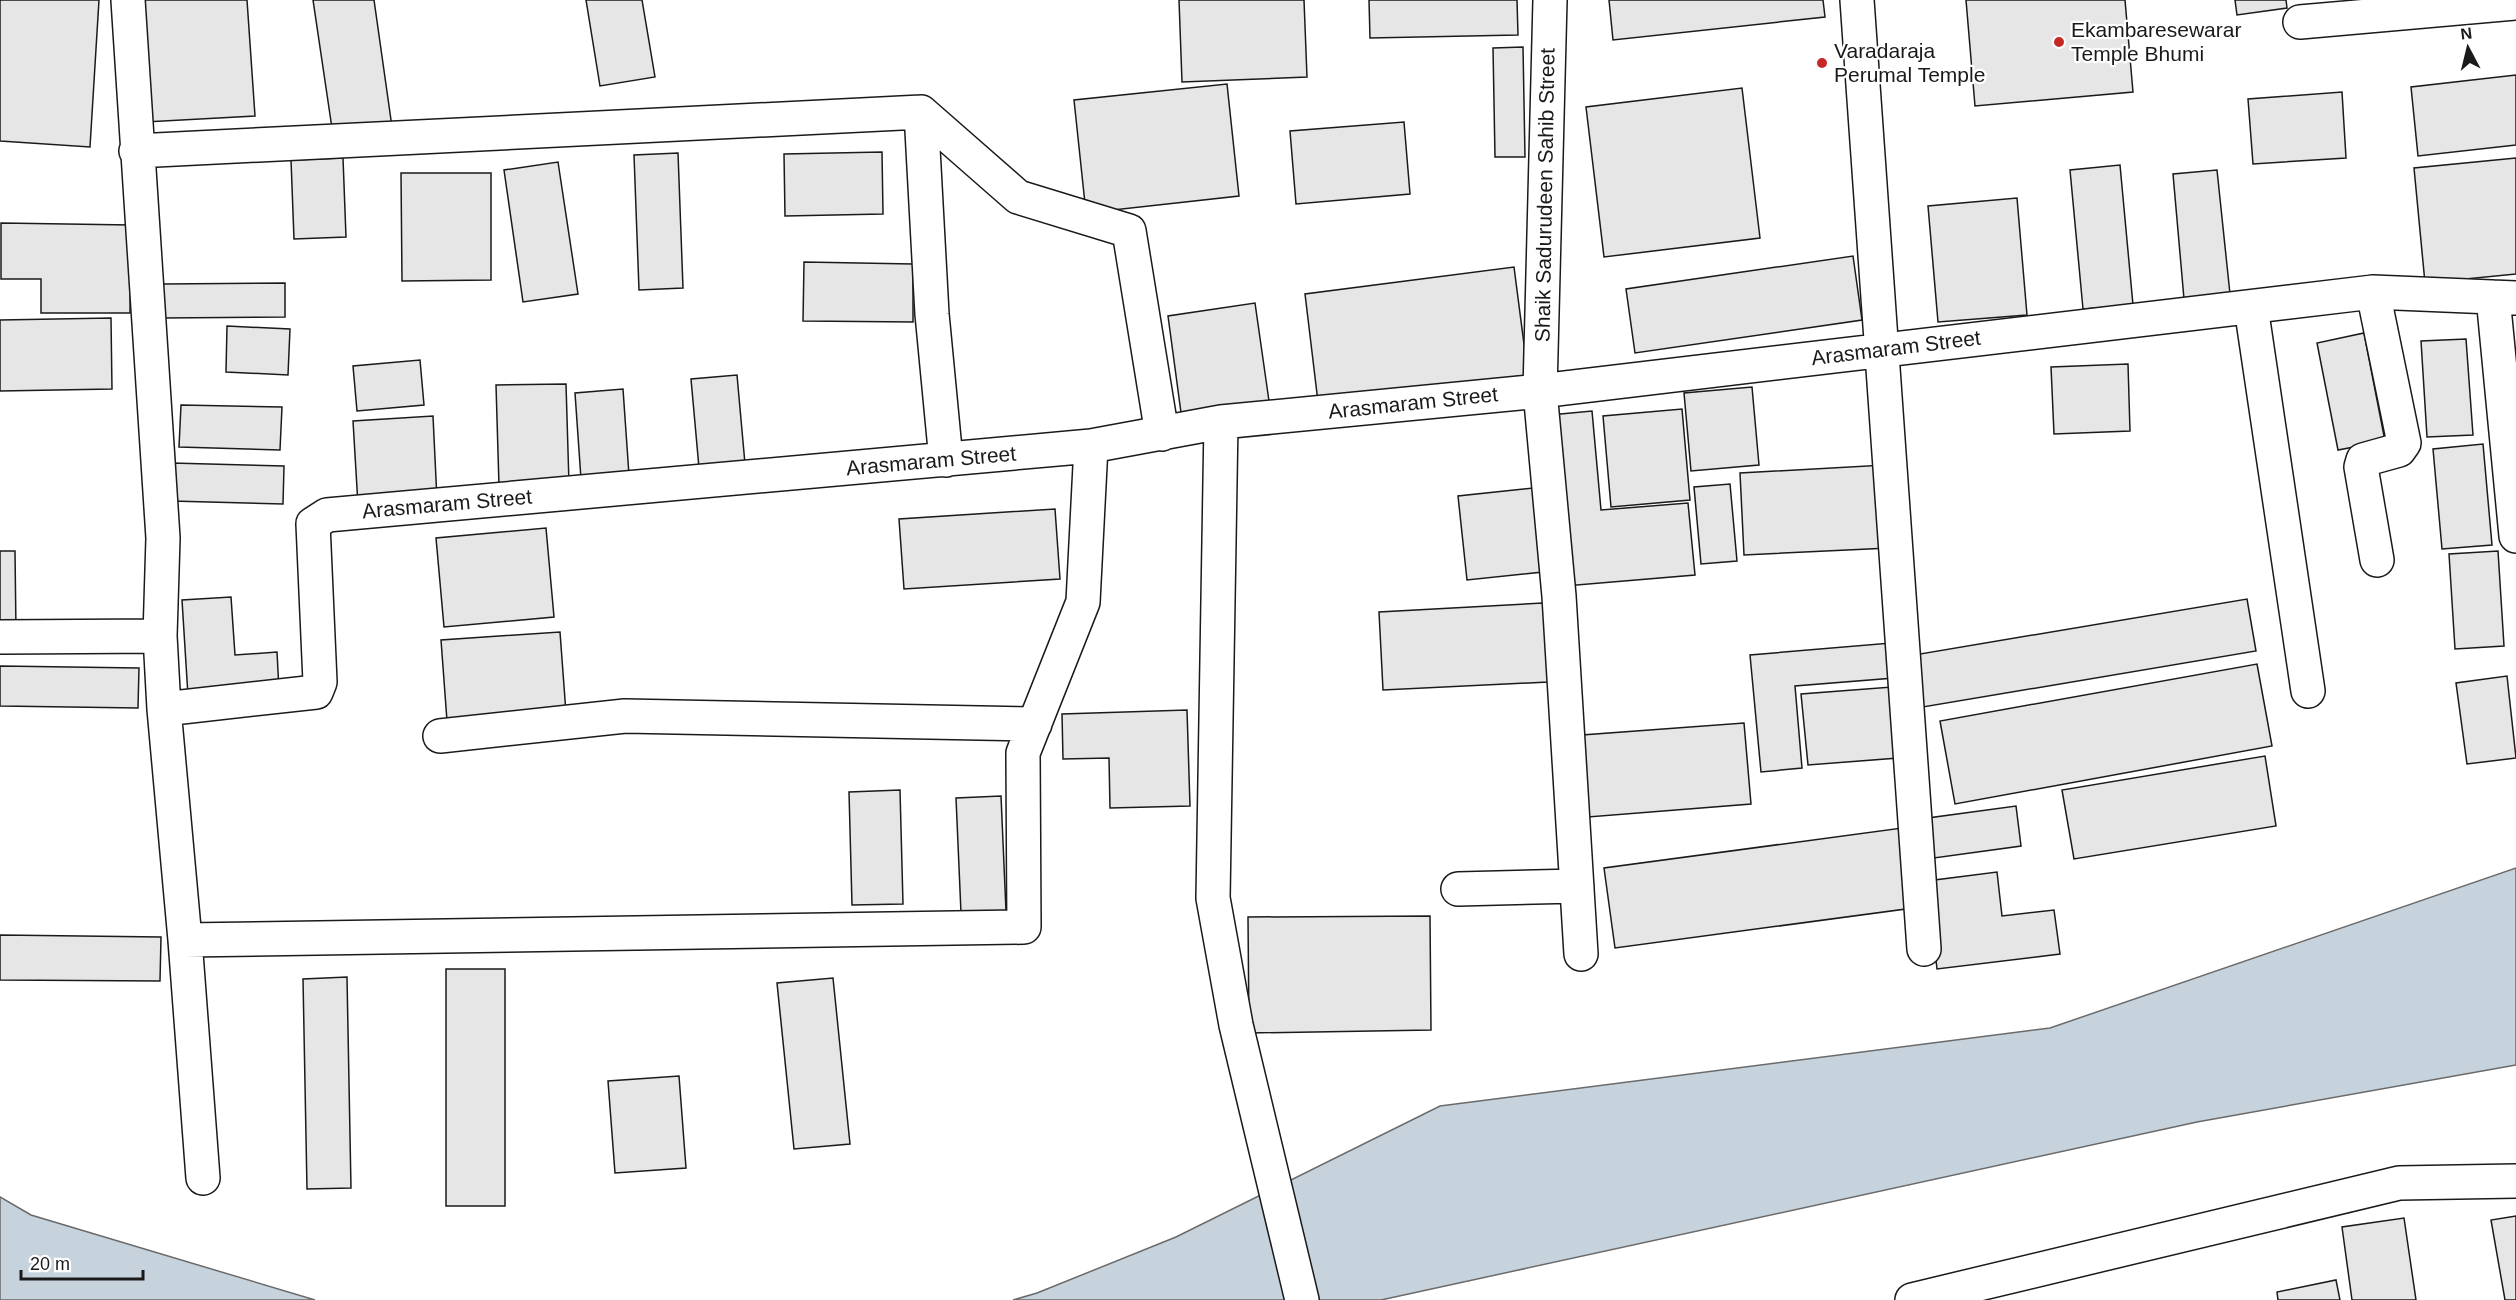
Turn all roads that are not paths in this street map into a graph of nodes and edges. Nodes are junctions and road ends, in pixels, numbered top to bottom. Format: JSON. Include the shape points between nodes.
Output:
{"nodes":[{"id":1,"x":128,"y":0,"type":"edge"},
{"id":2,"x":1550,"y":0,"type":"edge"},
{"id":3,"x":1857,"y":0,"type":"edge"},
{"id":4,"x":2516,"y":3,"type":"edge"},
{"id":5,"x":2300,"y":22,"type":"dead end"},
{"id":6,"x":921,"y":112,"type":"junction"},
{"id":7,"x":136,"y":151,"type":"junction"},
{"id":8,"x":2373,"y":292,"type":"junction"},
{"id":9,"x":2504,"y":297,"type":"edge"},
{"id":10,"x":2251,"y":307,"type":"junction"},
{"id":11,"x":1882,"y":350,"type":"junction"},
{"id":12,"x":1540,"y":391,"type":"junction"},
{"id":13,"x":1221,"y":422,"type":"junction"},
{"id":14,"x":1162,"y":434,"type":"junction"},
{"id":15,"x":1091,"y":446,"type":"junction"},
{"id":16,"x":946,"y":460,"type":"junction"},
{"id":17,"x":2516,"y":536,"type":"edge"},
{"id":18,"x":2377,"y":560,"type":"dead end"},
{"id":19,"x":160,"y":636,"type":"junction"},
{"id":20,"x":0,"y":637,"type":"edge"},
{"id":21,"x":2308,"y":691,"type":"dead end"},
{"id":22,"x":164,"y":709,"type":"junction"},
{"id":23,"x":1035,"y":724,"type":"junction"},
{"id":24,"x":440,"y":736,"type":"dead end"},
{"id":25,"x":1577,"y":886,"type":"junction"},
{"id":26,"x":1458,"y":889,"type":"dead end"},
{"id":27,"x":185,"y":940,"type":"junction"},
{"id":28,"x":1924,"y":949,"type":"dead end"},
{"id":29,"x":1581,"y":954,"type":"dead end"},
{"id":30,"x":203,"y":1178,"type":"dead end"},
{"id":31,"x":2516,"y":1181,"type":"edge"},
{"id":32,"x":1302,"y":1300,"type":"edge"},
{"id":33,"x":1912,"y":1300,"type":"edge"}],
"edges":[{"from":1,"to":7,"type":"street"},
{"from":2,"to":12,"type":"street","name":"Shaik Sadurudeen Sahib Street"},
{"from":3,"to":11,"type":"street"},
{"from":4,"to":5,"type":"street"},
{"from":6,"to":7,"type":"street"},
{"from":6,"to":14,"type":"street","via":[[1018,197],[1129,231]]},
{"from":6,"to":16,"type":"street","via":[[932,314]]},
{"from":7,"to":19,"type":"street","via":[[163,538]]},
{"from":8,"to":9,"type":"street","name":"Arasmaram Street"},
{"from":8,"to":10,"type":"street","name":"Arasmaram Street"},
{"from":8,"to":18,"type":"street","via":[[2404,443],[2399,450],[2363,460],[2361,467]]},
{"from":9,"to":17,"type":"street"},
{"from":10,"to":11,"type":"street","name":"Arasmaram Street"},
{"from":10,"to":21,"type":"street"},
{"from":11,"to":12,"type":"street","name":"Arasmaram Street"},
{"from":11,"to":28,"type":"street"},
{"from":12,"to":13,"type":"street","name":"Arasmaram Street"},
{"from":12,"to":25,"type":"street","name":"Shaik Sadurudeen Sahib Street","via":[[1559,596]]},
{"from":13,"to":14,"type":"street","name":"Arasmaram Street"},
{"from":13,"to":32,"type":"street","via":[[1213,898],[1236,1025]]},
{"from":14,"to":15,"type":"street","name":"Arasmaram Street"},
{"from":15,"to":16,"type":"street","name":"Arasmaram Street"},
{"from":15,"to":23,"type":"street","via":[[1083,603]]},
{"from":16,"to":22,"type":"street","name":"Arasmaram Street","via":[[327,514],[313,524],[320,682],[316,692]]},
{"from":19,"to":20,"type":"street"},
{"from":19,"to":22,"type":"street"},
{"from":22,"to":27,"type":"street"},
{"from":23,"to":24,"type":"street","via":[[625,716]]},
{"from":23,"to":27,"type":"street","via":[[1023,753],[1024,927]]},
{"from":25,"to":26,"type":"street"},
{"from":25,"to":29,"type":"street","name":"Shaik Sadurudeen Sahib Street"},
{"from":27,"to":30,"type":"street"},
{"from":31,"to":33,"type":"street","via":[[2399,1183]]}]}
